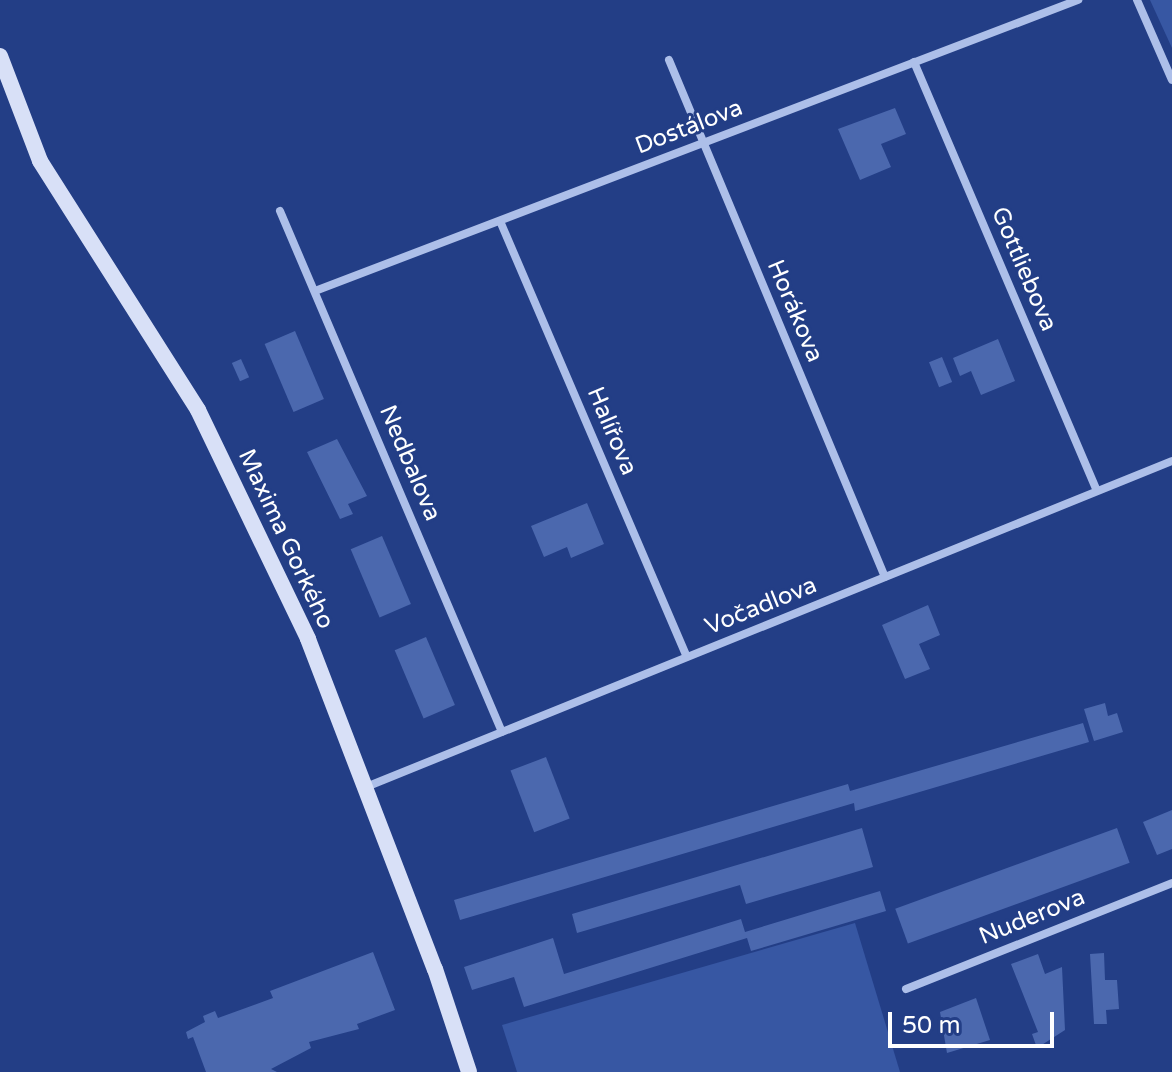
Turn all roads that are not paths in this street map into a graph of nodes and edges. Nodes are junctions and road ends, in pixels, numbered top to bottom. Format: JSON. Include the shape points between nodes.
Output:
{"nodes":[{"id":1,"x":1078,"y":0,"type":"edge"},
{"id":2,"x":1137,"y":0,"type":"edge"},
{"id":3,"x":0,"y":56,"type":"edge"},
{"id":4,"x":669,"y":60,"type":"dead end"},
{"id":5,"x":914,"y":62,"type":"junction"},
{"id":6,"x":1172,"y":80,"type":"edge"},
{"id":7,"x":703,"y":143,"type":"junction"},
{"id":8,"x":280,"y":211,"type":"dead end"},
{"id":9,"x":500,"y":221,"type":"junction"},
{"id":10,"x":315,"y":291,"type":"junction"},
{"id":11,"x":1172,"y":461,"type":"edge"},
{"id":12,"x":1097,"y":491,"type":"junction"},
{"id":13,"x":885,"y":577,"type":"junction"},
{"id":14,"x":687,"y":657,"type":"junction"},
{"id":15,"x":502,"y":732,"type":"junction"},
{"id":16,"x":365,"y":788,"type":"junction"},
{"id":17,"x":1172,"y":883,"type":"edge"},
{"id":18,"x":906,"y":989,"type":"dead end"},
{"id":19,"x":469,"y":1072,"type":"edge"}],
"edges":[{"from":1,"to":5,"type":"street","name":"Dostálova"},
{"from":2,"to":6,"type":"street"},
{"from":3,"to":16,"type":"street","name":"Maxima Gorkého","via":[[40,161],[198,410],[308,639]]},
{"from":4,"to":7,"type":"street","name":"Horákova"},
{"from":5,"to":7,"type":"street","name":"Dostálova"},
{"from":5,"to":12,"type":"street","name":"Gottliebova"},
{"from":7,"to":9,"type":"street","name":"Dostálova"},
{"from":7,"to":13,"type":"street","name":"Horákova"},
{"from":8,"to":10,"type":"street","name":"Nedbalova"},
{"from":9,"to":10,"type":"street","name":"Dostálova"},
{"from":9,"to":14,"type":"street","name":"Halířova"},
{"from":10,"to":15,"type":"street","name":"Nedbalova"},
{"from":11,"to":12,"type":"street","name":"Vočadlova"},
{"from":12,"to":13,"type":"street","name":"Vočadlova"},
{"from":13,"to":14,"type":"street","name":"Vočadlova"},
{"from":14,"to":15,"type":"street","name":"Vočadlova"},
{"from":15,"to":16,"type":"street","name":"Vočadlova"},
{"from":16,"to":19,"type":"street","name":"Maxima Gorkého"},
{"from":17,"to":18,"type":"street","name":"Nuderova"}]}
